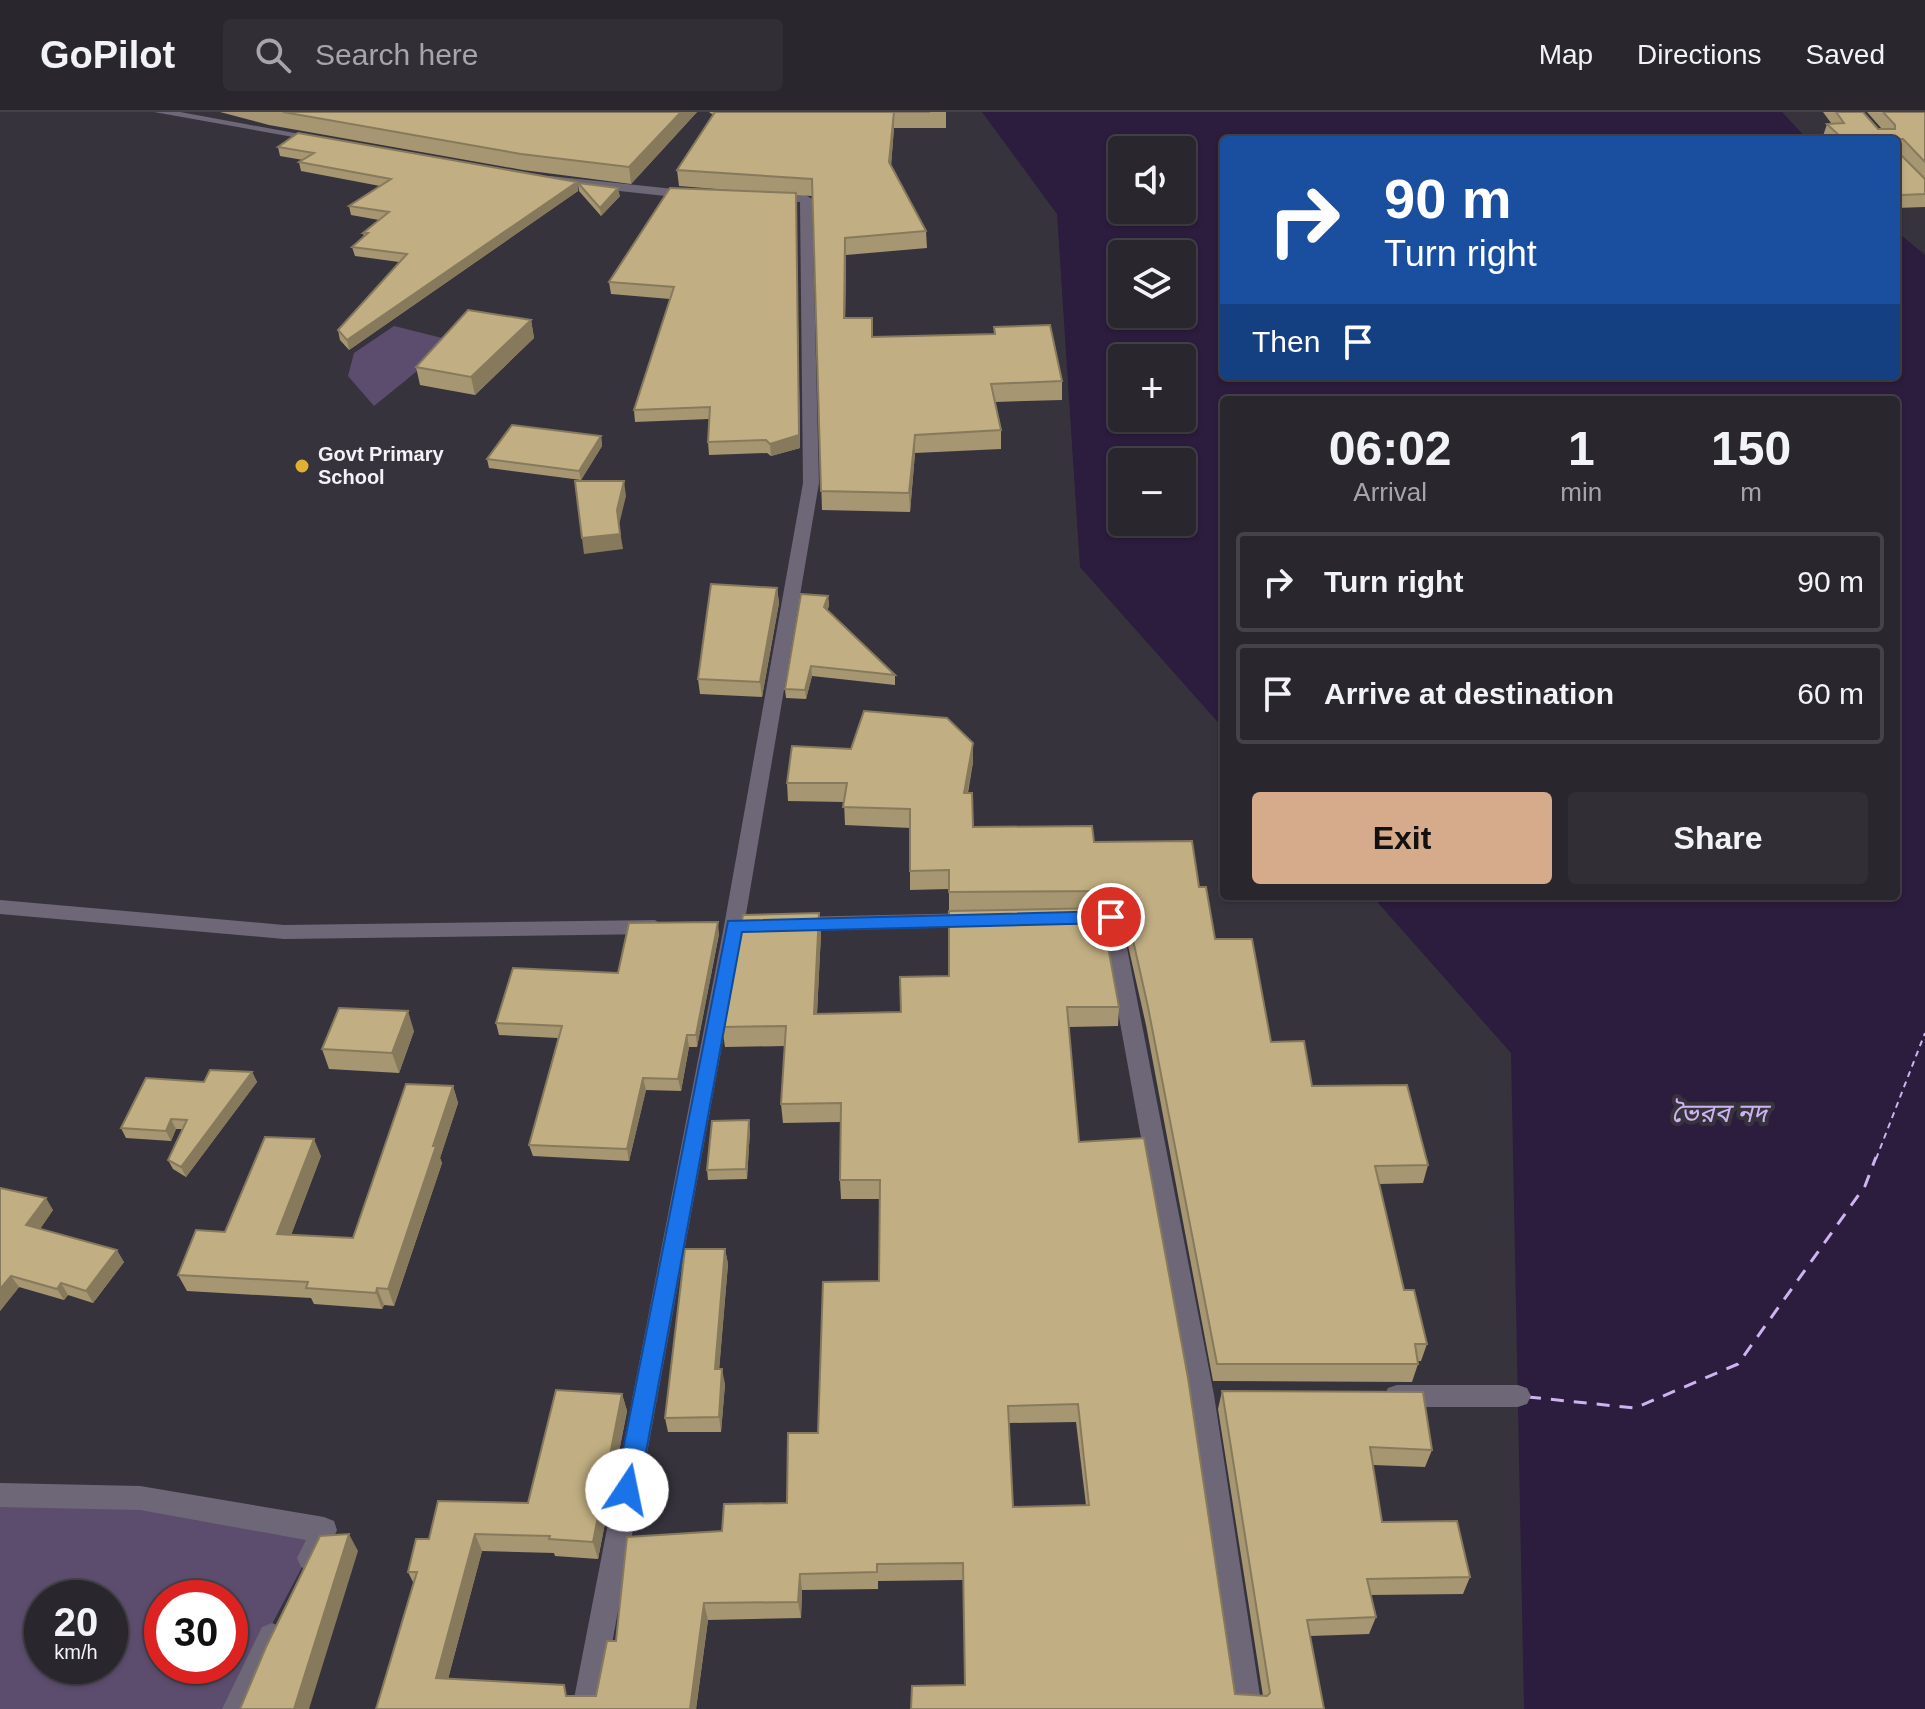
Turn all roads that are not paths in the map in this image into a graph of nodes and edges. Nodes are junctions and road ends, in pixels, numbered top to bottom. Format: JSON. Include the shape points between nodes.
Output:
{"nodes":[{"id":1,"x":160,"y":112,"type":"edge"},
{"id":2,"x":341,"y":142,"type":"edge"},
{"id":3,"x":539,"y":179,"type":"edge"},
{"id":4,"x":708,"y":196,"type":"edge"},
{"id":5,"x":750,"y":197,"type":"edge"},
{"id":6,"x":0,"y":907,"type":"edge"},
{"id":7,"x":1064,"y":918,"type":"edge"},
{"id":8,"x":1001,"y":920,"type":"edge"},
{"id":9,"x":781,"y":925,"type":"edge"},
{"id":10,"x":672,"y":927,"type":"edge"},
{"id":11,"x":1201,"y":1395,"type":"junction"},
{"id":12,"x":1233,"y":1395,"type":"edge"},
{"id":13,"x":1375,"y":1396,"type":"edge"},
{"id":14,"x":1518,"y":1396,"type":"dead end"},
{"id":15,"x":0,"y":1495,"type":"edge"},
{"id":16,"x":297,"y":1585,"type":"edge"},
{"id":17,"x":284,"y":1613,"type":"edge"},
{"id":18,"x":236,"y":1709,"type":"edge"},
{"id":19,"x":586,"y":1709,"type":"edge"},
{"id":20,"x":1248,"y":1709,"type":"edge"}],
"edges":[{"from":1,"to":2,"type":"street"},
{"from":3,"to":4,"type":"street"},
{"from":5,"to":19,"type":"street","via":[[806,199],[811,483],[734,926]]},
{"from":6,"to":10,"type":"street","via":[[284,932]]},
{"from":7,"to":11,"type":"street","via":[[1111,917]]},
{"from":8,"to":9,"type":"street"},
{"from":11,"to":12,"type":"street"},
{"from":11,"to":20,"type":"street"},
{"from":13,"to":14,"type":"street"},
{"from":15,"to":16,"type":"street","via":[[140,1498],[324,1530]]},
{"from":17,"to":18,"type":"street"}]}
